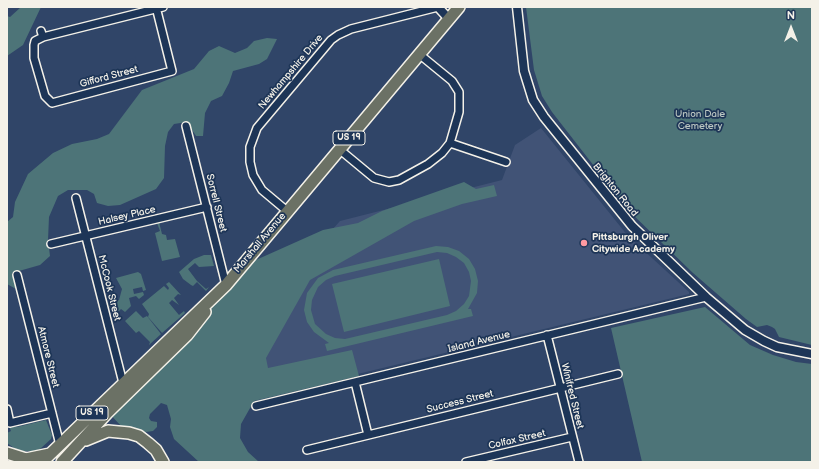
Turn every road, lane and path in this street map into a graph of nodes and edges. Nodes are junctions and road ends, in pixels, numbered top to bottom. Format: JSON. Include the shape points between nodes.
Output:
{"nodes":[{"id":1,"x":438,"y":7,"type":"edge"},
{"id":2,"x":459,"y":7,"type":"edge"},
{"id":3,"x":517,"y":7,"type":"edge"},
{"id":4,"x":158,"y":8,"type":"edge"},
{"id":5,"x":449,"y":19,"type":"junction"},
{"id":6,"x":419,"y":54,"type":"junction"},
{"id":7,"x":186,"y":126,"type":"dead end"},
{"id":8,"x":450,"y":143,"type":"junction"},
{"id":9,"x":339,"y":148,"type":"junction"},
{"id":10,"x":506,"y":162,"type":"dead end"},
{"id":11,"x":76,"y":198,"type":"dead end"},
{"id":12,"x":207,"y":207,"type":"junction"},
{"id":13,"x":286,"y":211,"type":"junction"},
{"id":14,"x":86,"y":236,"type":"junction"},
{"id":15,"x":51,"y":244,"type":"dead end"},
{"id":16,"x":17,"y":275,"type":"dead end"},
{"id":17,"x":226,"y":284,"type":"junction"},
{"id":18,"x":706,"y":296,"type":"junction"},
{"id":19,"x":547,"y":335,"type":"junction"},
{"id":20,"x":812,"y":354,"type":"edge"},
{"id":21,"x":618,"y":374,"type":"dead end"},
{"id":22,"x":355,"y":382,"type":"junction"},
{"id":23,"x":123,"y":383,"type":"junction"},
{"id":24,"x":560,"y":388,"type":"junction"},
{"id":25,"x":256,"y":406,"type":"dead end"},
{"id":26,"x":7,"y":409,"type":"edge"},
{"id":27,"x":52,"y":413,"type":"junction"},
{"id":28,"x":368,"y":435,"type":"junction"},
{"id":29,"x":572,"y":437,"type":"junction"},
{"id":30,"x":78,"y":444,"type":"junction"},
{"id":31,"x":60,"y":445,"type":"junction"},
{"id":32,"x":307,"y":450,"type":"dead end"},
{"id":33,"x":7,"y":453,"type":"edge"},
{"id":34,"x":50,"y":458,"type":"edge"},
{"id":35,"x":42,"y":462,"type":"edge"},
{"id":36,"x":62,"y":462,"type":"edge"},
{"id":37,"x":162,"y":462,"type":"edge"},
{"id":38,"x":466,"y":462,"type":"edge"},
{"id":39,"x":579,"y":462,"type":"edge"}],
"edges":[{"from":1,"to":5,"type":"street"},
{"from":1,"to":13,"type":"street","name":"Newhampshire Drive","via":[[338,34],[257,128],[250,147],[253,175],[262,190]]},
{"from":2,"to":5,"type":"main road","name":"Marshall Avenue","number":"US 19"},
{"from":3,"to":18,"type":"street","name":"Brighton Road","via":[[526,82],[538,109],[632,226]]},
{"from":4,"to":4,"type":"street","name":"Gifford Street","via":[[42,34],[36,41],[33,54],[45,96],[52,103],[172,71]]},
{"from":5,"to":6,"type":"main road","name":"Marshall Avenue","number":"US 19"},
{"from":6,"to":8,"type":"street","via":[[452,81],[459,92],[461,105]]},
{"from":6,"to":9,"type":"main road","name":"Marshall Avenue","number":"US 19"},
{"from":7,"to":12,"type":"street","name":"Sorrell Street"},
{"from":8,"to":9,"type":"street","via":[[428,164],[399,180],[389,182],[374,178]]},
{"from":8,"to":10,"type":"street"},
{"from":9,"to":13,"type":"main road","name":"Marshall Avenue","number":"US 19"},
{"from":11,"to":14,"type":"street","name":"McCook Street"},
{"from":12,"to":14,"type":"street","name":"Halsey Place"},
{"from":12,"to":17,"type":"street","name":"Sorrell Street"},
{"from":13,"to":17,"type":"main road","name":"Marshall Avenue","number":"US 19"},
{"from":14,"to":15,"type":"street","name":"Halsey Place"},
{"from":14,"to":23,"type":"street","name":"McCook Street"},
{"from":16,"to":27,"type":"street","name":"Atmore Street"},
{"from":17,"to":23,"type":"main road","name":"Marshall Avenue","number":"US 19"},
{"from":17,"to":30,"type":"main road","number":"US 19","via":[[187,335]]},
{"from":18,"to":19,"type":"street","name":"Island Avenue"},
{"from":18,"to":20,"type":"street","name":"Brighton Road","via":[[745,330],[764,341],[787,350]]},
{"from":19,"to":22,"type":"street","name":"Island Avenue"},
{"from":19,"to":24,"type":"street","name":"Winifred Street"},
{"from":21,"to":24,"type":"street","name":"Success Street"},
{"from":22,"to":25,"type":"street","name":"Island Avenue"},
{"from":22,"to":28,"type":"street"},
{"from":23,"to":31,"type":"main road","name":"Marshall Avenue","number":"US 19"},
{"from":24,"to":28,"type":"street","name":"Success Street"},
{"from":24,"to":29,"type":"street","name":"Winifred Street"},
{"from":26,"to":27,"type":"street","via":[[10,423]]},
{"from":27,"to":31,"type":"street","name":"Atmore Street"},
{"from":28,"to":32,"type":"street","name":"Success Street"},
{"from":29,"to":38,"type":"street","name":"Colfax Street"},
{"from":29,"to":39,"type":"street","name":"Winifred Street"},
{"from":30,"to":36,"type":"main road","number":"US 19"},
{"from":30,"to":37,"type":"main road","via":[[102,432],[129,432],[152,446]]},
{"from":31,"to":34,"type":"main road","name":"Marshall Avenue","number":"US 19"},
{"from":33,"to":34,"type":"main road","via":[[26,458]]},
{"from":34,"to":35,"type":"main road","name":"Marshall Avenue","number":"US 19"}]}
